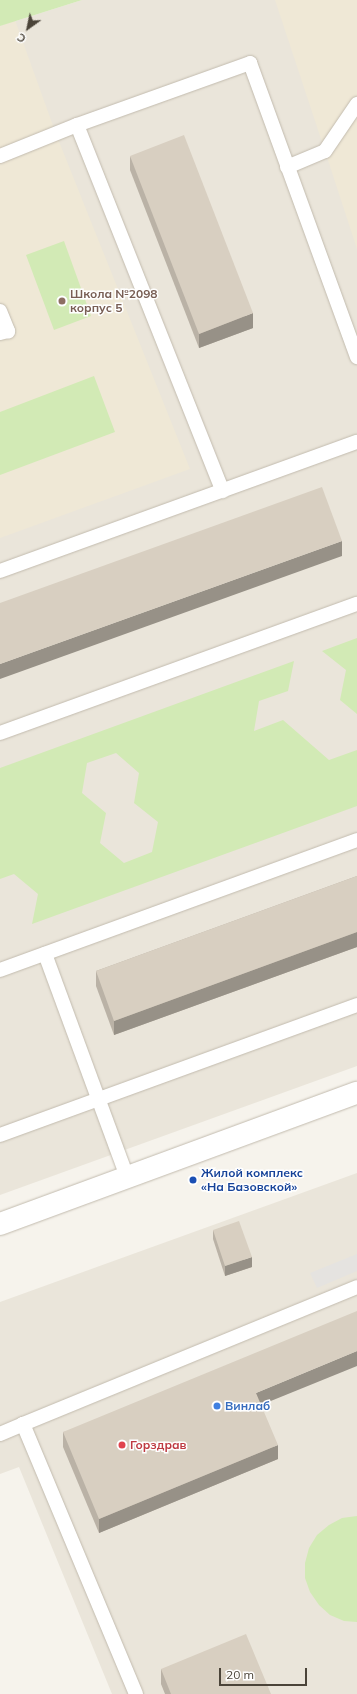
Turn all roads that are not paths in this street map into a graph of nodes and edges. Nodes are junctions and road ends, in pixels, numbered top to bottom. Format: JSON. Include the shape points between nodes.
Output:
{"nodes":[{"id":1,"x":357,"y":104,"type":"edge"},
{"id":2,"x":77,"y":125,"type":"junction"},
{"id":3,"x":0,"y":156,"type":"edge"},
{"id":4,"x":287,"y":167,"type":"junction"},
{"id":5,"x":0,"y":311,"type":"edge"},
{"id":6,"x":0,"y":334,"type":"edge"},
{"id":7,"x":357,"y":357,"type":"edge"},
{"id":8,"x":357,"y":442,"type":"edge"},
{"id":9,"x":223,"y":491,"type":"junction"},
{"id":10,"x":0,"y":572,"type":"edge"},
{"id":11,"x":357,"y":604,"type":"edge"},
{"id":12,"x":0,"y":733,"type":"edge"},
{"id":13,"x":357,"y":840,"type":"edge"},
{"id":14,"x":45,"y":954,"type":"junction"},
{"id":15,"x":0,"y":970,"type":"edge"},
{"id":16,"x":357,"y":1005,"type":"edge"},
{"id":17,"x":357,"y":1093,"type":"edge"},
{"id":18,"x":98,"y":1099,"type":"junction"},
{"id":19,"x":0,"y":1135,"type":"edge"},
{"id":20,"x":127,"y":1178,"type":"junction"},
{"id":21,"x":0,"y":1224,"type":"edge"},
{"id":22,"x":357,"y":1287,"type":"edge"},
{"id":23,"x":24,"y":1424,"type":"junction"},
{"id":24,"x":0,"y":1434,"type":"edge"},
{"id":25,"x":136,"y":1694,"type":"edge"}],
"edges":[{"from":1,"to":4,"type":"lane","via":[[324,151]]},
{"from":2,"to":3,"type":"lane"},
{"from":2,"to":4,"type":"lane","via":[[250,63]]},
{"from":2,"to":9,"type":"lane"},
{"from":4,"to":7,"type":"lane"},
{"from":5,"to":6,"type":"lane","via":[[8,331]]},
{"from":8,"to":9,"type":"lane"},
{"from":9,"to":10,"type":"lane"},
{"from":11,"to":12,"type":"lane"},
{"from":13,"to":14,"type":"lane"},
{"from":14,"to":15,"type":"lane"},
{"from":14,"to":18,"type":"lane"},
{"from":16,"to":18,"type":"lane"},
{"from":17,"to":20,"type":"street"},
{"from":18,"to":19,"type":"lane"},
{"from":18,"to":20,"type":"lane"},
{"from":20,"to":21,"type":"street"},
{"from":22,"to":23,"type":"lane"},
{"from":23,"to":24,"type":"lane"},
{"from":23,"to":25,"type":"lane"}]}
